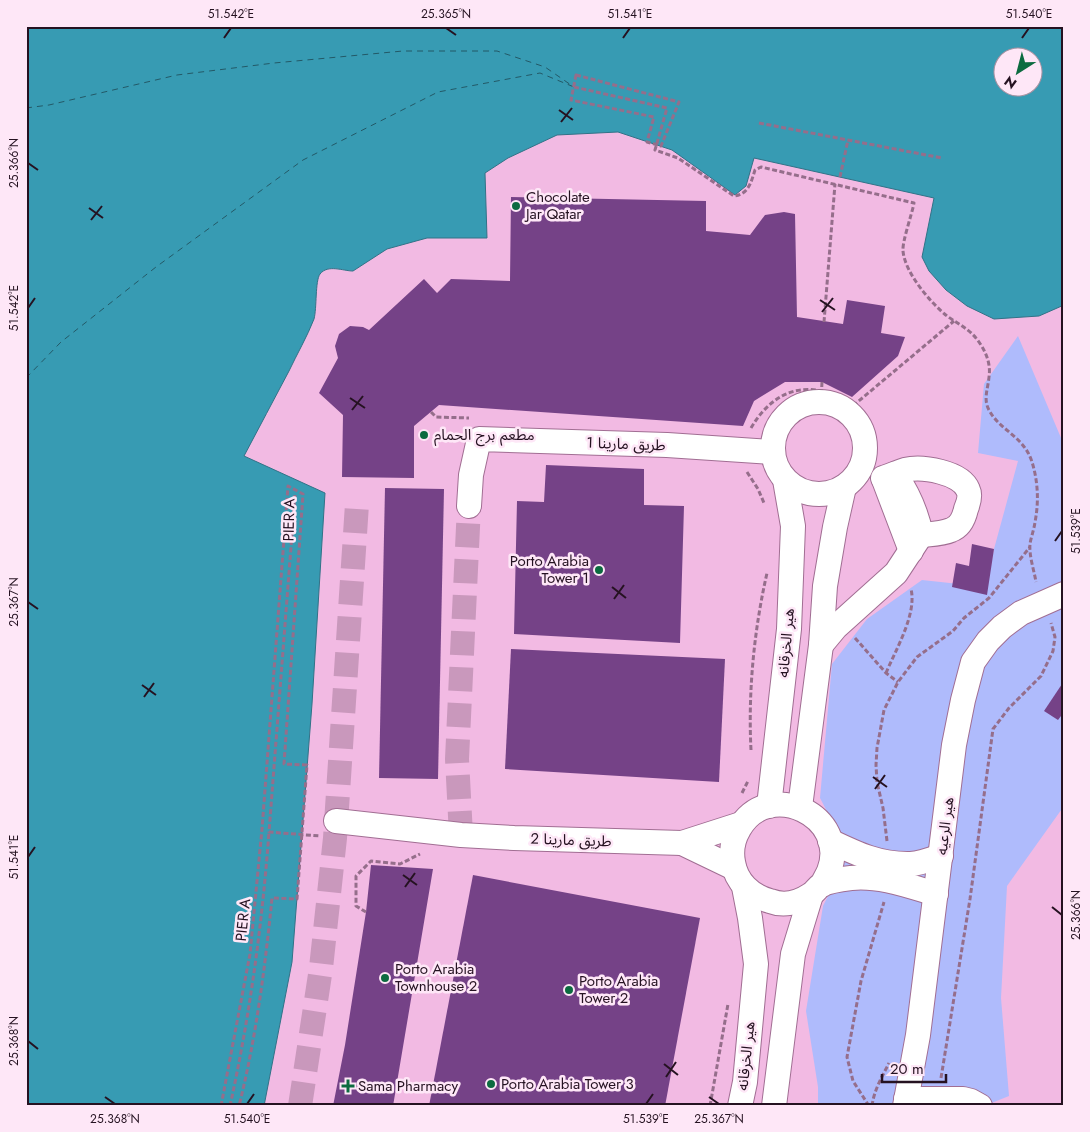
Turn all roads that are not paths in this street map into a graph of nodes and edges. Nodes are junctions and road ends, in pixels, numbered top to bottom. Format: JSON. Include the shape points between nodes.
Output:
{"nodes":[{"id":1,"x":773,"y":452,"type":"junction"},
{"id":2,"x":862,"y":466,"type":"junction"},
{"id":3,"x":889,"y":476,"type":"junction"},
{"id":4,"x":785,"y":480,"type":"junction"},
{"id":5,"x":844,"y":487,"type":"junction"},
{"id":6,"x":469,"y":506,"type":"tunnel mouth"},
{"id":7,"x":912,"y":549,"type":"junction"},
{"id":8,"x":1054,"y":598,"type":"edge"},
{"id":9,"x":821,"y":645,"type":"junction"},
{"id":10,"x":769,"y":806,"type":"junction"},
{"id":11,"x":800,"y":807,"type":"junction"},
{"id":12,"x":336,"y":821,"type":"dead end"},
{"id":13,"x":742,"y":824,"type":"junction"},
{"id":14,"x":830,"y":840,"type":"junction"},
{"id":15,"x":682,"y":843,"type":"junction"},
{"id":16,"x":941,"y":856,"type":"junction"},
{"id":17,"x":889,"y":871,"type":"junction"},
{"id":18,"x":739,"y":877,"type":"junction"},
{"id":19,"x":816,"y":890,"type":"junction"},
{"id":20,"x":936,"y":894,"type":"junction"},
{"id":21,"x":905,"y":1102,"type":"edge"},
{"id":22,"x":740,"y":1106,"type":"edge"},
{"id":23,"x":774,"y":1106,"type":"edge"},
{"id":24,"x":980,"y":1106,"type":"edge"}],
"edges":[{"from":1,"to":2,"type":"street","via":[[774,438],[787,414],[812,402],[822,392],[860,425],[866,452]]},
{"from":1,"to":4,"type":"street"},
{"from":1,"to":6,"type":"street","name":"طريق مارينا 1","via":[[476,428]]},
{"from":2,"to":3,"type":"street"},
{"from":2,"to":5,"type":"street"},
{"from":3,"to":7,"type":"street"},
{"from":3,"to":7,"type":"street","via":[[907,470],[938,470],[968,490],[965,516],[960,525]]},
{"from":4,"to":5,"type":"street","via":[[807,493],[833,492]]},
{"from":4,"to":10,"type":"street","name":"هير الخرقانه","via":[[793,526],[789,629]]},
{"from":5,"to":9,"type":"street","via":[[825,586]]},
{"from":7,"to":9,"type":"street","via":[[896,573],[842,621]]},
{"from":8,"to":16,"type":"street","name":"هير الرعيه","via":[[1021,613],[1002,627],[973,662],[954,745]]},
{"from":9,"to":11,"type":"street"},
{"from":10,"to":11,"type":"street"},
{"from":10,"to":13,"type":"street","via":[[749,816]]},
{"from":11,"to":14,"type":"street","via":[[824,826]]},
{"from":12,"to":15,"type":"street","name":"طريق مارينا 2","via":[[514,838]]},
{"from":13,"to":15,"type":"street","name":"طريق مارينا 2"},
{"from":13,"to":18,"type":"street","via":[[736,834],[732,856]]},
{"from":14,"to":17,"type":"street"},
{"from":14,"to":19,"type":"street","via":[[832,856],[829,871]]},
{"from":15,"to":18,"type":"street","name":"طريق مارينا 2"},
{"from":16,"to":17,"type":"street"},
{"from":16,"to":20,"type":"street","name":"هير الرعيه"},
{"from":17,"to":19,"type":"street","via":[[866,878],[850,878]]},
{"from":17,"to":20,"type":"street"},
{"from":18,"to":19,"type":"street","via":[[759,898],[776,903],[794,902]]},
{"from":18,"to":22,"type":"street","name":"هير الخرقانه","via":[[750,918],[756,964]]},
{"from":19,"to":23,"type":"street","via":[[793,954]]},
{"from":20,"to":21,"type":"street","name":"هير الرعيه","via":[[918,1035]]},
{"from":21,"to":24,"type":"street","via":[[963,1099]]}]}
